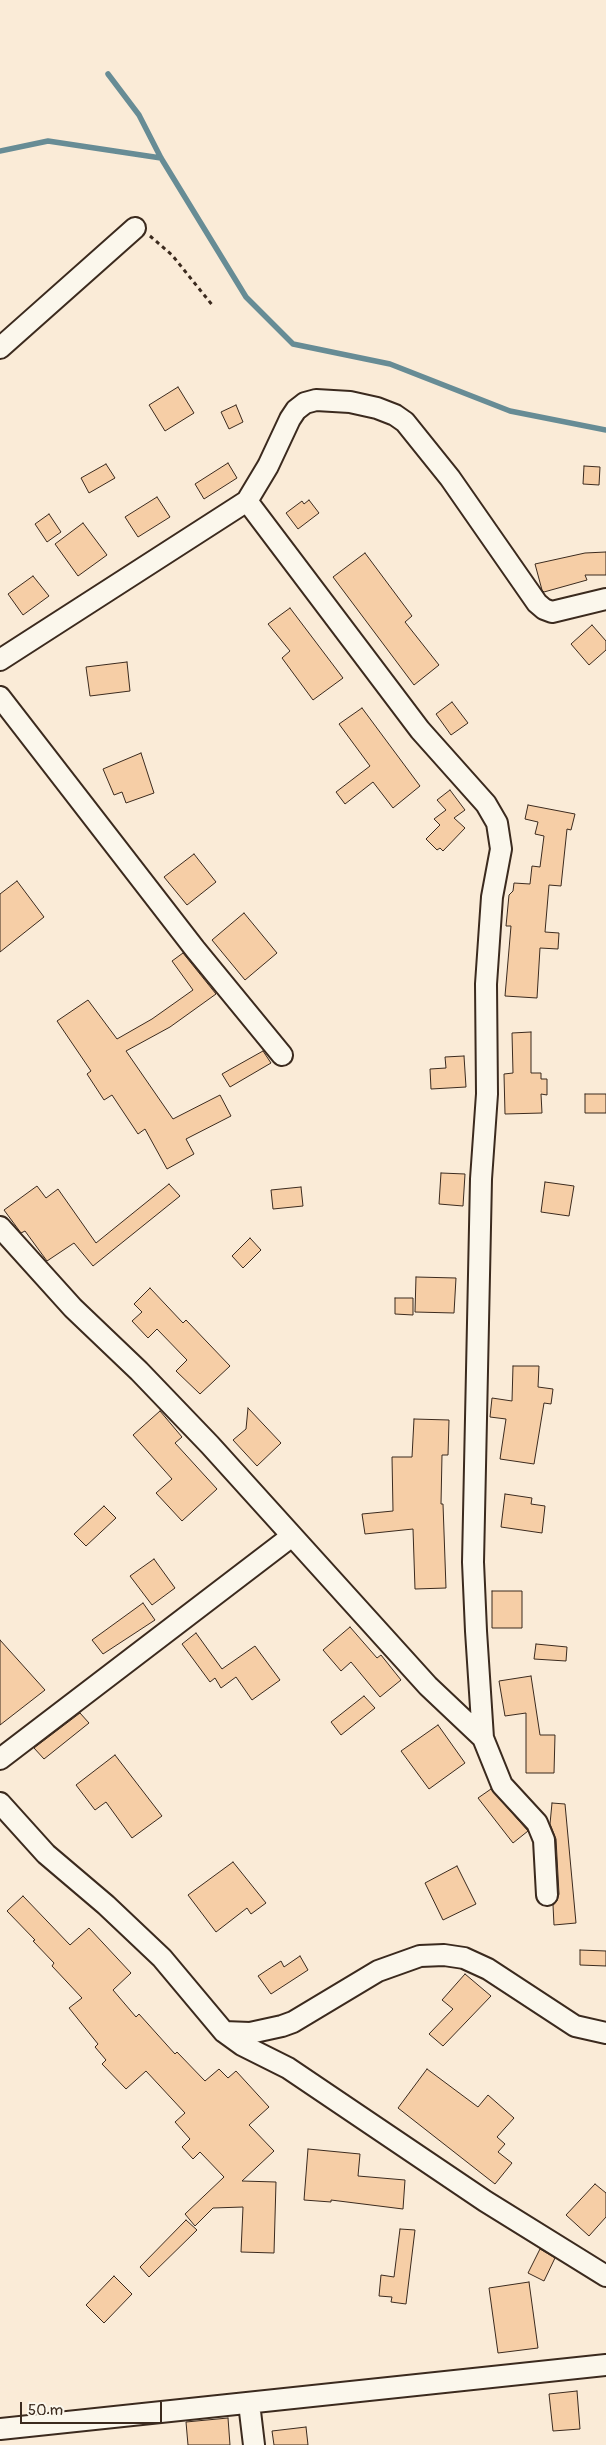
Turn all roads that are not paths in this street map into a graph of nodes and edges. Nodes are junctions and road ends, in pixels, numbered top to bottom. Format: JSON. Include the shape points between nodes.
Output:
{"nodes":[{"id":1,"x":135,"y":228,"type":"road end"},
{"id":2,"x":0,"y":348,"type":"edge"},
{"id":3,"x":247,"y":501,"type":"junction"},
{"id":4,"x":606,"y":600,"type":"edge"},
{"id":5,"x":0,"y":660,"type":"edge"},
{"id":6,"x":0,"y":697,"type":"edge"},
{"id":7,"x":282,"y":1055,"type":"dead end"},
{"id":8,"x":0,"y":1226,"type":"edge"},
{"id":9,"x":292,"y":1536,"type":"junction"},
{"id":10,"x":483,"y":1738,"type":"junction"},
{"id":11,"x":0,"y":1759,"type":"edge"},
{"id":12,"x":0,"y":1803,"type":"edge"},
{"id":13,"x":547,"y":1895,"type":"dead end"},
{"id":14,"x":224,"y":2032,"type":"junction"},
{"id":15,"x":606,"y":2032,"type":"edge"},
{"id":16,"x":606,"y":2276,"type":"edge"},
{"id":17,"x":606,"y":2365,"type":"edge"},
{"id":18,"x":250,"y":2403,"type":"junction"},
{"id":19,"x":0,"y":2429,"type":"edge"},
{"id":20,"x":254,"y":2445,"type":"edge"}],
"edges":[{"from":1,"to":2,"type":"street"},
{"from":3,"to":4,"type":"street","via":[[290,419],[305,403],[332,400],[377,408],[395,415],[417,435],[536,603],[552,612]]},
{"from":3,"to":5,"type":"street"},
{"from":3,"to":10,"type":"street","via":[[420,730],[486,804],[497,823],[501,849],[488,935],[487,1094],[481,1179],[473,1562]]},
{"from":6,"to":7,"type":"street","via":[[195,949]]},
{"from":8,"to":9,"type":"street","via":[[73,1308],[139,1371]]},
{"from":9,"to":10,"type":"street","via":[[428,1686]]},
{"from":9,"to":11,"type":"street"},
{"from":10,"to":13,"type":"street","via":[[502,1785],[537,1823],[544,1840]]},
{"from":12,"to":14,"type":"street","via":[[46,1854],[162,1958]]},
{"from":14,"to":15,"type":"street","via":[[250,2033],[293,2022],[378,1971],[420,1956],[444,1955],[464,1958],[488,1969],[575,2026]]},
{"from":14,"to":16,"type":"street","via":[[242,2045],[288,2068],[485,2201]]},
{"from":17,"to":18,"type":"street"},
{"from":18,"to":19,"type":"street"},
{"from":18,"to":20,"type":"street"}]}
